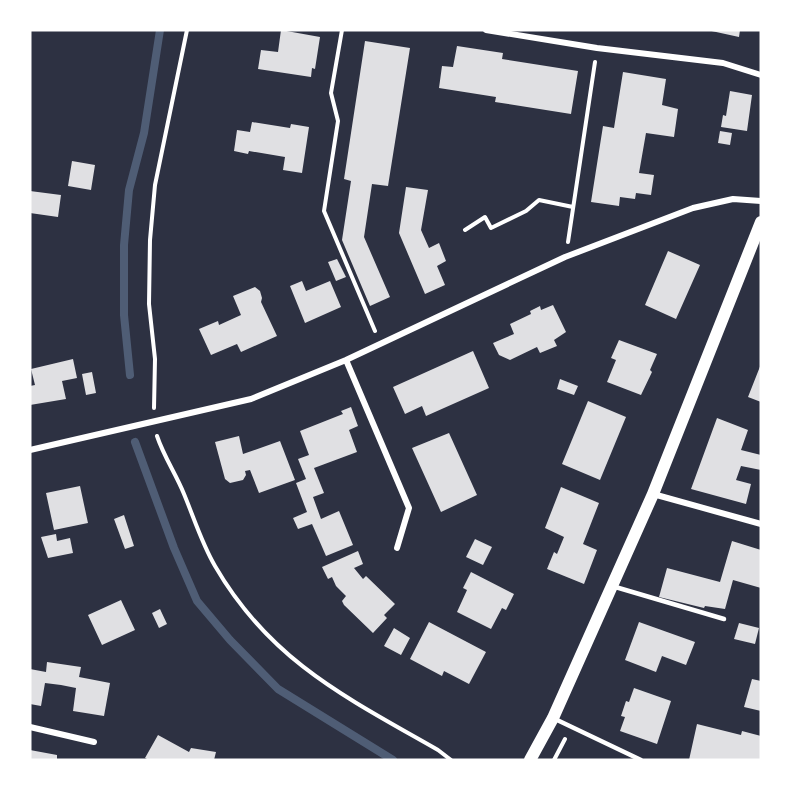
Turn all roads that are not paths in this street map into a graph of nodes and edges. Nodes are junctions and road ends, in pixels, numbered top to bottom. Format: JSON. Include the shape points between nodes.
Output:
{"nodes":[{"id":1,"x":486,"y":30,"type":"edge"},
{"id":2,"x":761,"y":75,"type":"edge"},
{"id":3,"x":761,"y":201,"type":"edge"},
{"id":4,"x":761,"y":222,"type":"edge"},
{"id":5,"x":346,"y":360,"type":"junction"},
{"id":6,"x":30,"y":450,"type":"edge"},
{"id":7,"x":653,"y":494,"type":"junction"},
{"id":8,"x":761,"y":524,"type":"edge"},
{"id":9,"x":397,"y":548,"type":"dead end"},
{"id":10,"x":612,"y":586,"type":"junction"},
{"id":11,"x":724,"y":619,"type":"dead end"},
{"id":12,"x":553,"y":717,"type":"junction"},
{"id":13,"x":30,"y":727,"type":"edge"},
{"id":14,"x":94,"y":742,"type":"dead end"},
{"id":15,"x":530,"y":760,"type":"edge"},
{"id":16,"x":641,"y":760,"type":"edge"}],
"edges":[{"from":1,"to":2,"type":"street","via":[[723,63]]},
{"from":3,"to":5,"type":"street","via":[[734,200],[693,208],[565,257]]},
{"from":4,"to":7,"type":"main road"},
{"from":5,"to":6,"type":"street","via":[[251,399]]},
{"from":5,"to":9,"type":"street","via":[[409,508]]},
{"from":7,"to":8,"type":"street"},
{"from":7,"to":10,"type":"main road"},
{"from":10,"to":11,"type":"lane"},
{"from":10,"to":12,"type":"main road"},
{"from":12,"to":15,"type":"main road"},
{"from":12,"to":16,"type":"lane"},
{"from":13,"to":14,"type":"street"}]}
